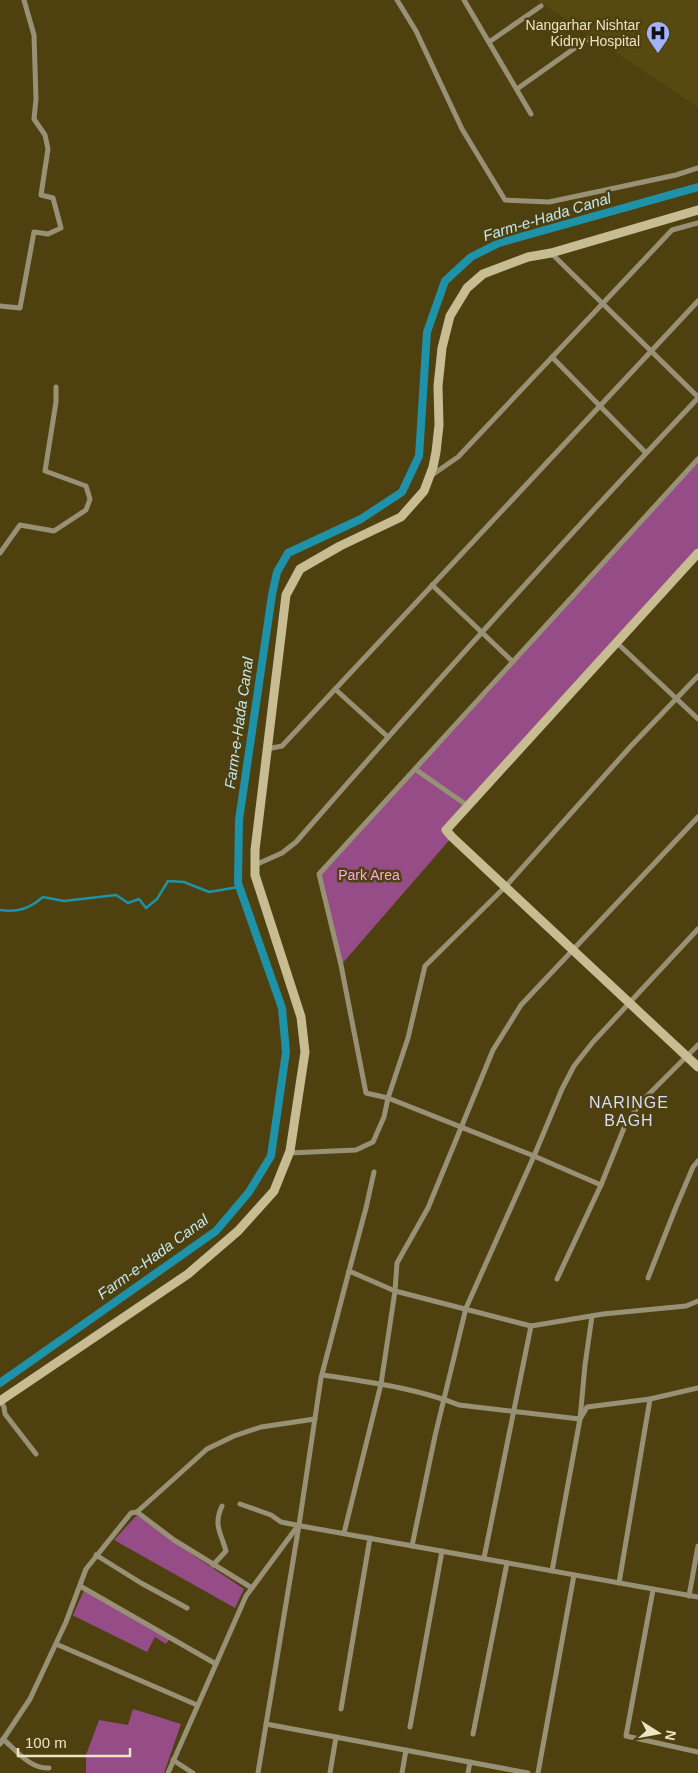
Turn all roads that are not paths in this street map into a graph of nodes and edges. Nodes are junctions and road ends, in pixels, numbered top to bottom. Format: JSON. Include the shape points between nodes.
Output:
{"nodes":[{"id":1,"x":24,"y":0,"type":"edge"},
{"id":2,"x":397,"y":0,"type":"edge"},
{"id":3,"x":464,"y":0,"type":"edge"},
{"id":4,"x":541,"y":6,"type":"dead end"},
{"id":5,"x":589,"y":38,"type":"dead end"},
{"id":6,"x":489,"y":42,"type":"junction"},
{"id":7,"x":517,"y":89,"type":"junction"},
{"id":8,"x":532,"y":114,"type":"dead end"},
{"id":9,"x":698,"y":168,"type":"edge"},
{"id":10,"x":698,"y":210,"type":"edge"},
{"id":11,"x":698,"y":223,"type":"edge"},
{"id":12,"x":551,"y":254,"type":"junction"},
{"id":13,"x":698,"y":301,"type":"edge"},
{"id":14,"x":603,"y":304,"type":"junction"},
{"id":15,"x":0,"y":306,"type":"edge"},
{"id":16,"x":651,"y":351,"type":"junction"},
{"id":17,"x":552,"y":357,"type":"junction"},
{"id":18,"x":56,"y":387,"type":"dead end"},
{"id":19,"x":698,"y":397,"type":"edge"},
{"id":20,"x":600,"y":405,"type":"junction"},
{"id":21,"x":646,"y":453,"type":"junction"},
{"id":22,"x":698,"y":459,"type":"edge"},
{"id":23,"x":430,"y":477,"type":"junction"},
{"id":24,"x":0,"y":553,"type":"edge"},
{"id":25,"x":697,"y":554,"type":"edge"},
{"id":26,"x":432,"y":585,"type":"junction"},
{"id":27,"x":482,"y":632,"type":"junction"},
{"id":28,"x":616,"y":642,"type":"junction"},
{"id":29,"x":512,"y":661,"type":"junction"},
{"id":30,"x":698,"y":676,"type":"edge"},
{"id":31,"x":336,"y":689,"type":"junction"},
{"id":32,"x":676,"y":698,"type":"junction"},
{"id":33,"x":698,"y":719,"type":"edge"},
{"id":34,"x":388,"y":737,"type":"junction"},
{"id":35,"x":267,"y":749,"type":"junction"},
{"id":36,"x":415,"y":769,"type":"junction"},
{"id":37,"x":468,"y":806,"type":"junction"},
{"id":38,"x":698,"y":817,"type":"edge"},
{"id":39,"x":255,"y":865,"type":"junction"},
{"id":40,"x":505,"y":887,"type":"junction"},
{"id":41,"x":698,"y":929,"type":"edge"},
{"id":42,"x":573,"y":950,"type":"junction"},
{"id":43,"x":628,"y":1004,"type":"junction"},
{"id":44,"x":698,"y":1045,"type":"edge"},
{"id":45,"x":687,"y":1057,"type":"junction"},
{"id":46,"x":698,"y":1067,"type":"edge"},
{"id":47,"x":388,"y":1098,"type":"junction"},
{"id":48,"x":461,"y":1127,"type":"junction"},
{"id":49,"x":289,"y":1153,"type":"junction"},
{"id":50,"x":534,"y":1156,"type":"junction"},
{"id":51,"x":698,"y":1161,"type":"edge"},
{"id":52,"x":374,"y":1172,"type":"dead end"},
{"id":53,"x":601,"y":1185,"type":"junction"},
{"id":54,"x":349,"y":1271,"type":"junction"},
{"id":55,"x":648,"y":1278,"type":"dead end"},
{"id":56,"x":557,"y":1279,"type":"dead end"},
{"id":57,"x":395,"y":1291,"type":"junction"},
{"id":58,"x":698,"y":1301,"type":"edge"},
{"id":59,"x":466,"y":1308,"type":"junction"},
{"id":60,"x":592,"y":1316,"type":"junction"},
{"id":61,"x":531,"y":1326,"type":"junction"},
{"id":62,"x":323,"y":1375,"type":"junction"},
{"id":63,"x":381,"y":1384,"type":"junction"},
{"id":64,"x":698,"y":1388,"type":"edge"},
{"id":65,"x":444,"y":1399,"type":"junction"},
{"id":66,"x":650,"y":1399,"type":"junction"},
{"id":67,"x":0,"y":1400,"type":"edge"},
{"id":68,"x":513,"y":1410,"type":"junction"},
{"id":69,"x":580,"y":1418,"type":"junction"},
{"id":70,"x":315,"y":1419,"type":"junction"},
{"id":71,"x":36,"y":1454,"type":"dead end"},
{"id":72,"x":240,"y":1504,"type":"dead end"},
{"id":73,"x":222,"y":1506,"type":"dead end"},
{"id":74,"x":136,"y":1512,"type":"junction"},
{"id":75,"x":299,"y":1525,"type":"junction"},
{"id":76,"x":344,"y":1533,"type":"junction"},
{"id":77,"x":370,"y":1538,"type":"junction"},
{"id":78,"x":412,"y":1546,"type":"junction"},
{"id":79,"x":698,"y":1546,"type":"edge"},
{"id":80,"x":442,"y":1551,"type":"junction"},
{"id":81,"x":96,"y":1555,"type":"junction"},
{"id":82,"x":484,"y":1558,"type":"junction"},
{"id":83,"x":507,"y":1563,"type":"junction"},
{"id":84,"x":213,"y":1565,"type":"junction"},
{"id":85,"x":552,"y":1571,"type":"junction"},
{"id":86,"x":574,"y":1575,"type":"junction"},
{"id":87,"x":620,"y":1583,"type":"junction"},
{"id":88,"x":80,"y":1586,"type":"junction"},
{"id":89,"x":252,"y":1588,"type":"junction"},
{"id":90,"x":653,"y":1590,"type":"junction"},
{"id":91,"x":688,"y":1596,"type":"junction"},
{"id":92,"x":698,"y":1597,"type":"edge"},
{"id":93,"x":187,"y":1608,"type":"dead end"},
{"id":94,"x":56,"y":1644,"type":"junction"},
{"id":95,"x":216,"y":1664,"type":"junction"},
{"id":96,"x":197,"y":1705,"type":"junction"},
{"id":97,"x":341,"y":1710,"type":"dead end"},
{"id":98,"x":266,"y":1724,"type":"junction"},
{"id":99,"x":410,"y":1727,"type":"dead end"},
{"id":100,"x":473,"y":1734,"type":"dead end"},
{"id":101,"x":336,"y":1737,"type":"junction"},
{"id":102,"x":2,"y":1742,"type":"edge"},
{"id":103,"x":406,"y":1750,"type":"junction"},
{"id":104,"x":698,"y":1752,"type":"edge"},
{"id":105,"x":173,"y":1760,"type":"junction"},
{"id":106,"x":470,"y":1762,"type":"junction"},
{"id":107,"x":49,"y":1768,"type":"dead end"},
{"id":108,"x":168,"y":1773,"type":"edge"},
{"id":109,"x":193,"y":1773,"type":"edge"},
{"id":110,"x":258,"y":1773,"type":"edge"},
{"id":111,"x":330,"y":1773,"type":"edge"},
{"id":112,"x":402,"y":1773,"type":"edge"},
{"id":113,"x":468,"y":1773,"type":"edge"},
{"id":114,"x":528,"y":1773,"type":"edge"},
{"id":115,"x":538,"y":1773,"type":"edge"}],
"edges":[{"from":1,"to":15,"type":"street","via":[[34,35],[34,119],[45,135],[48,149],[41,195],[53,198],[61,228],[48,234],[34,232],[20,308]]},
{"from":2,"to":9,"type":"street","via":[[416,31],[462,129],[505,200],[550,202]]},
{"from":3,"to":6,"type":"street"},
{"from":4,"to":6,"type":"street"},
{"from":5,"to":7,"type":"street"},
{"from":6,"to":7,"type":"street"},
{"from":7,"to":8,"type":"street"},
{"from":10,"to":12,"type":"street"},
{"from":11,"to":14,"type":"street","via":[[672,230]]},
{"from":12,"to":14,"type":"street"},
{"from":12,"to":23,"type":"street","via":[[528,257],[483,274],[467,288],[450,316],[442,348],[438,386],[439,425]]},
{"from":13,"to":16,"type":"street"},
{"from":14,"to":16,"type":"street"},
{"from":14,"to":17,"type":"street"},
{"from":16,"to":19,"type":"street"},
{"from":16,"to":20,"type":"street"},
{"from":17,"to":20,"type":"street"},
{"from":17,"to":23,"type":"street","via":[[458,457]]},
{"from":18,"to":24,"type":"street","via":[[45,471],[86,486],[90,498],[86,510],[54,531],[20,524]]},
{"from":19,"to":21,"type":"street"},
{"from":20,"to":21,"type":"street"},
{"from":20,"to":26,"type":"street"},
{"from":21,"to":27,"type":"street"},
{"from":22,"to":29,"type":"street"},
{"from":23,"to":35,"type":"street","via":[[424,492],[401,517],[300,569],[286,595]]},
{"from":25,"to":28,"type":"street"},
{"from":26,"to":27,"type":"street"},
{"from":26,"to":31,"type":"street"},
{"from":27,"to":29,"type":"street"},
{"from":27,"to":34,"type":"street"},
{"from":28,"to":32,"type":"street"},
{"from":28,"to":37,"type":"street"},
{"from":29,"to":36,"type":"street"},
{"from":30,"to":32,"type":"street"},
{"from":31,"to":34,"type":"street"},
{"from":31,"to":35,"type":"street","via":[[282,746]]},
{"from":32,"to":33,"type":"street"},
{"from":32,"to":40,"type":"street"},
{"from":34,"to":39,"type":"street","via":[[296,842],[282,853]]},
{"from":35,"to":39,"type":"street"},
{"from":36,"to":37,"type":"street"},
{"from":36,"to":47,"type":"street","via":[[319,874],[366,1093]]},
{"from":37,"to":40,"type":"street","via":[[446,830]]},
{"from":38,"to":42,"type":"street"},
{"from":39,"to":49,"type":"street","via":[[255,875],[301,1017],[305,1052]]},
{"from":40,"to":42,"type":"street"},
{"from":40,"to":47,"type":"street","via":[[425,966],[408,1038]]},
{"from":41,"to":43,"type":"street"},
{"from":42,"to":43,"type":"street"},
{"from":42,"to":48,"type":"street","via":[[521,1005],[494,1050]]},
{"from":43,"to":45,"type":"street"},
{"from":43,"to":50,"type":"street","via":[[574,1066]]},
{"from":44,"to":45,"type":"street"},
{"from":45,"to":46,"type":"street"},
{"from":45,"to":53,"type":"street","via":[[643,1100],[626,1123]]},
{"from":47,"to":48,"type":"street"},
{"from":47,"to":49,"type":"street","via":[[373,1142],[356,1150]]},
{"from":48,"to":50,"type":"street"},
{"from":48,"to":57,"type":"street","via":[[428,1208],[397,1264]]},
{"from":49,"to":67,"type":"street","via":[[274,1191],[238,1231],[188,1274]]},
{"from":50,"to":53,"type":"street"},
{"from":50,"to":59,"type":"street"},
{"from":51,"to":55,"type":"street"},
{"from":52,"to":54,"type":"street"},
{"from":53,"to":56,"type":"street"},
{"from":54,"to":57,"type":"street"},
{"from":54,"to":62,"type":"street"},
{"from":57,"to":59,"type":"street"},
{"from":57,"to":63,"type":"street"},
{"from":58,"to":60,"type":"street","via":[[686,1306]]},
{"from":59,"to":61,"type":"street"},
{"from":59,"to":65,"type":"street"},
{"from":60,"to":61,"type":"street"},
{"from":60,"to":69,"type":"street"},
{"from":61,"to":68,"type":"street"},
{"from":62,"to":63,"type":"street"},
{"from":62,"to":70,"type":"street"},
{"from":63,"to":65,"type":"street"},
{"from":63,"to":76,"type":"street"},
{"from":64,"to":66,"type":"street"},
{"from":65,"to":68,"type":"street","via":[[459,1406]]},
{"from":65,"to":78,"type":"street"},
{"from":66,"to":69,"type":"street","via":[[587,1407]]},
{"from":66,"to":87,"type":"street"},
{"from":67,"to":71,"type":"street","via":[[5,1414]]},
{"from":68,"to":69,"type":"street"},
{"from":68,"to":82,"type":"street"},
{"from":69,"to":85,"type":"street"},
{"from":70,"to":74,"type":"street","via":[[261,1427],[207,1449]]},
{"from":70,"to":75,"type":"street"},
{"from":72,"to":75,"type":"street","via":[[272,1515],[281,1522]]},
{"from":73,"to":84,"type":"street","via":[[217,1524],[226,1551]]},
{"from":74,"to":81,"type":"street","via":[[131,1513],[102,1552]]},
{"from":74,"to":84,"type":"street"},
{"from":75,"to":76,"type":"street"},
{"from":75,"to":89,"type":"street"},
{"from":75,"to":98,"type":"street"},
{"from":76,"to":77,"type":"street"},
{"from":77,"to":78,"type":"street"},
{"from":77,"to":97,"type":"street"},
{"from":78,"to":80,"type":"street"},
{"from":79,"to":91,"type":"street"},
{"from":80,"to":82,"type":"street"},
{"from":80,"to":99,"type":"street"},
{"from":81,"to":88,"type":"street"},
{"from":81,"to":93,"type":"street"},
{"from":82,"to":83,"type":"street"},
{"from":83,"to":85,"type":"street"},
{"from":83,"to":100,"type":"street"},
{"from":84,"to":89,"type":"street"},
{"from":85,"to":86,"type":"street"},
{"from":86,"to":87,"type":"street"},
{"from":86,"to":115,"type":"street"},
{"from":87,"to":90,"type":"street"},
{"from":88,"to":94,"type":"street"},
{"from":88,"to":95,"type":"street"},
{"from":89,"to":95,"type":"street"},
{"from":90,"to":91,"type":"street"},
{"from":90,"to":104,"type":"street","via":[[626,1736]]},
{"from":91,"to":92,"type":"street"},
{"from":94,"to":96,"type":"street"},
{"from":94,"to":102,"type":"street","via":[[30,1699]]},
{"from":95,"to":96,"type":"street"},
{"from":96,"to":105,"type":"street"},
{"from":98,"to":101,"type":"street"},
{"from":98,"to":110,"type":"street"},
{"from":101,"to":103,"type":"street"},
{"from":101,"to":111,"type":"street"},
{"from":102,"to":107,"type":"street","via":[[40,1769]]},
{"from":103,"to":106,"type":"street"},
{"from":103,"to":112,"type":"street"},
{"from":105,"to":108,"type":"street"},
{"from":105,"to":109,"type":"street"},
{"from":106,"to":113,"type":"street"},
{"from":106,"to":114,"type":"street"}]}
